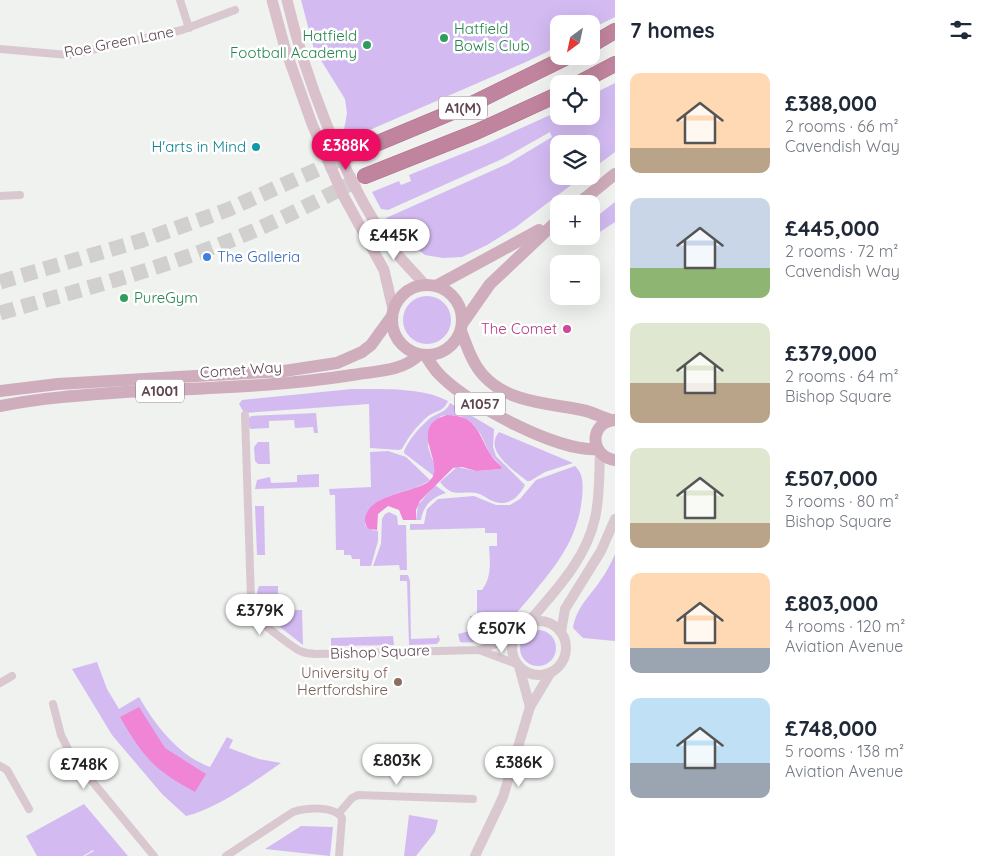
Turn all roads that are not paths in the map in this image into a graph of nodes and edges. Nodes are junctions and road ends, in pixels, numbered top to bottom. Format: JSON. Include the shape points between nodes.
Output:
{"nodes":[{"id":1,"x":180,"y":0,"type":"edge"},
{"id":2,"x":272,"y":0,"type":"edge"},
{"id":3,"x":287,"y":0,"type":"edge"},
{"id":4,"x":234,"y":10,"type":"dead end"},
{"id":5,"x":190,"y":28,"type":"junction"},
{"id":6,"x":615,"y":31,"type":"edge"},
{"id":7,"x":600,"y":40,"type":"edge"},
{"id":8,"x":0,"y":49,"type":"edge"},
{"id":9,"x":615,"y":64,"type":"edge"},
{"id":10,"x":551,"y":65,"type":"edge"},
{"id":11,"x":615,"y":74,"type":"edge"},
{"id":12,"x":594,"y":75,"type":"edge"},
{"id":13,"x":600,"y":82,"type":"edge"},
{"id":14,"x":550,"y":98,"type":"edge"},
{"id":15,"x":550,"y":102,"type":"edge"},
{"id":16,"x":535,"y":106,"type":"junction"},
{"id":17,"x":354,"y":153,"type":"tunnel mouth"},
{"id":18,"x":615,"y":174,"type":"edge"},
{"id":19,"x":365,"y":176,"type":"tunnel mouth"},
{"id":20,"x":20,"y":195,"type":"dead end"},
{"id":21,"x":589,"y":195,"type":"edge"},
{"id":22,"x":0,"y":196,"type":"edge"},
{"id":23,"x":430,"y":285,"type":"junction"},
{"id":24,"x":392,"y":313,"type":"junction"},
{"id":25,"x":462,"y":327,"type":"junction"},
{"id":26,"x":422,"y":355,"type":"junction"},
{"id":27,"x":0,"y":391,"type":"edge"},
{"id":28,"x":0,"y":406,"type":"edge"},
{"id":29,"x":245,"y":415,"type":"dead end"},
{"id":30,"x":613,"y":420,"type":"edge"},
{"id":31,"x":599,"y":451,"type":"junction"},
{"id":32,"x":615,"y":460,"type":"edge"},
{"id":33,"x":615,"y":519,"type":"edge"},
{"id":34,"x":527,"y":624,"type":"junction"},
{"id":35,"x":561,"y":632,"type":"junction"},
{"id":36,"x":516,"y":634,"type":"junction"},
{"id":37,"x":479,"y":650,"type":"junction"},
{"id":38,"x":518,"y":665,"type":"junction"},
{"id":39,"x":551,"y":672,"type":"junction"},
{"id":40,"x":12,"y":676,"type":"dead end"},
{"id":41,"x":0,"y":682,"type":"edge"},
{"id":42,"x":53,"y":704,"type":"dead end"},
{"id":43,"x":530,"y":707,"type":"junction"},
{"id":44,"x":0,"y":766,"type":"edge"},
{"id":45,"x":473,"y":799,"type":"dead end"},
{"id":46,"x":28,"y":809,"type":"dead end"},
{"id":47,"x":339,"y":813,"type":"junction"},
{"id":48,"x":154,"y":856,"type":"edge"},
{"id":49,"x":226,"y":856,"type":"edge"},
{"id":50,"x":339,"y":856,"type":"edge"},
{"id":51,"x":474,"y":856,"type":"edge"}],
"edges":[{"from":1,"to":5,"type":"street"},
{"from":2,"to":24,"type":"main road","via":[[312,124],[343,194],[384,270]]},
{"from":3,"to":23,"type":"main road","via":[[311,83],[352,180],[388,242]]},
{"from":4,"to":5,"type":"street","name":"Roe Green Lane"},
{"from":5,"to":8,"type":"street","name":"Roe Green Lane","via":[[68,55]]},
{"from":6,"to":7,"type":"highway"},
{"from":9,"to":12,"type":"highway"},
{"from":10,"to":17,"type":"highway","number":"A1(M)","via":[[474,103]]},
{"from":11,"to":13,"type":"highway"},
{"from":14,"to":16,"type":"highway","number":"A1(M)"},
{"from":15,"to":16,"type":"highway"},
{"from":16,"to":19,"type":"highway","number":"A1(M)"},
{"from":18,"to":21,"type":"main road"},
{"from":20,"to":22,"type":"street"},
{"from":23,"to":24,"type":"main road","via":[[415,287],[402,296]]},
{"from":23,"to":25,"type":"main road","via":[[448,292],[456,300]]},
{"from":23,"to":25,"type":"main road","via":[[559,219],[490,284]]},
{"from":24,"to":26,"type":"main road","via":[[395,336],[410,351]]},
{"from":24,"to":27,"type":"main road","name":"Comet Way","number":"A1001","via":[[371,345],[356,356],[337,363],[276,372],[58,384]]},
{"from":25,"to":26,"type":"main road","via":[[453,344],[441,353]]},
{"from":25,"to":30,"type":"main road","number":"A1057","via":[[476,366],[504,391]]},
{"from":26,"to":28,"type":"main road","name":"Comet Way","number":"A1001","via":[[399,368],[320,380],[238,388],[79,395]]},
{"from":26,"to":31,"type":"main road","number":"A1057","via":[[446,381],[498,415],[546,438]]},
{"from":29,"to":37,"type":"street","name":"Bishop Square","via":[[251,599],[257,618],[294,648],[311,654]]},
{"from":30,"to":31,"type":"main road","via":[[602,425],[597,432],[595,444]]},
{"from":31,"to":32,"type":"main road"},
{"from":31,"to":34,"type":"street","via":[[595,520],[584,548],[565,578]]},
{"from":33,"to":35,"type":"street","via":[[597,558],[565,608]]},
{"from":34,"to":35,"type":"street","via":[[546,622]]},
{"from":34,"to":36,"type":"street"},
{"from":35,"to":39,"type":"street","via":[[565,640],[564,657]]},
{"from":36,"to":37,"type":"street","name":"Bishop Square"},
{"from":36,"to":38,"type":"street","via":[[512,649]]},
{"from":37,"to":38,"type":"street","name":"Bishop Square"},
{"from":38,"to":39,"type":"street","via":[[537,675]]},
{"from":38,"to":43,"type":"street"},
{"from":39,"to":43,"type":"street"},
{"from":40,"to":41,"type":"street"},
{"from":42,"to":48,"type":"street","via":[[61,735],[72,757]]},
{"from":43,"to":51,"type":"street","via":[[506,788]]},
{"from":44,"to":46,"type":"street","via":[[7,770]]},
{"from":45,"to":47,"type":"street","via":[[358,795]]},
{"from":47,"to":49,"type":"street","via":[[299,810]]},
{"from":47,"to":50,"type":"street","via":[[343,825]]}]}
